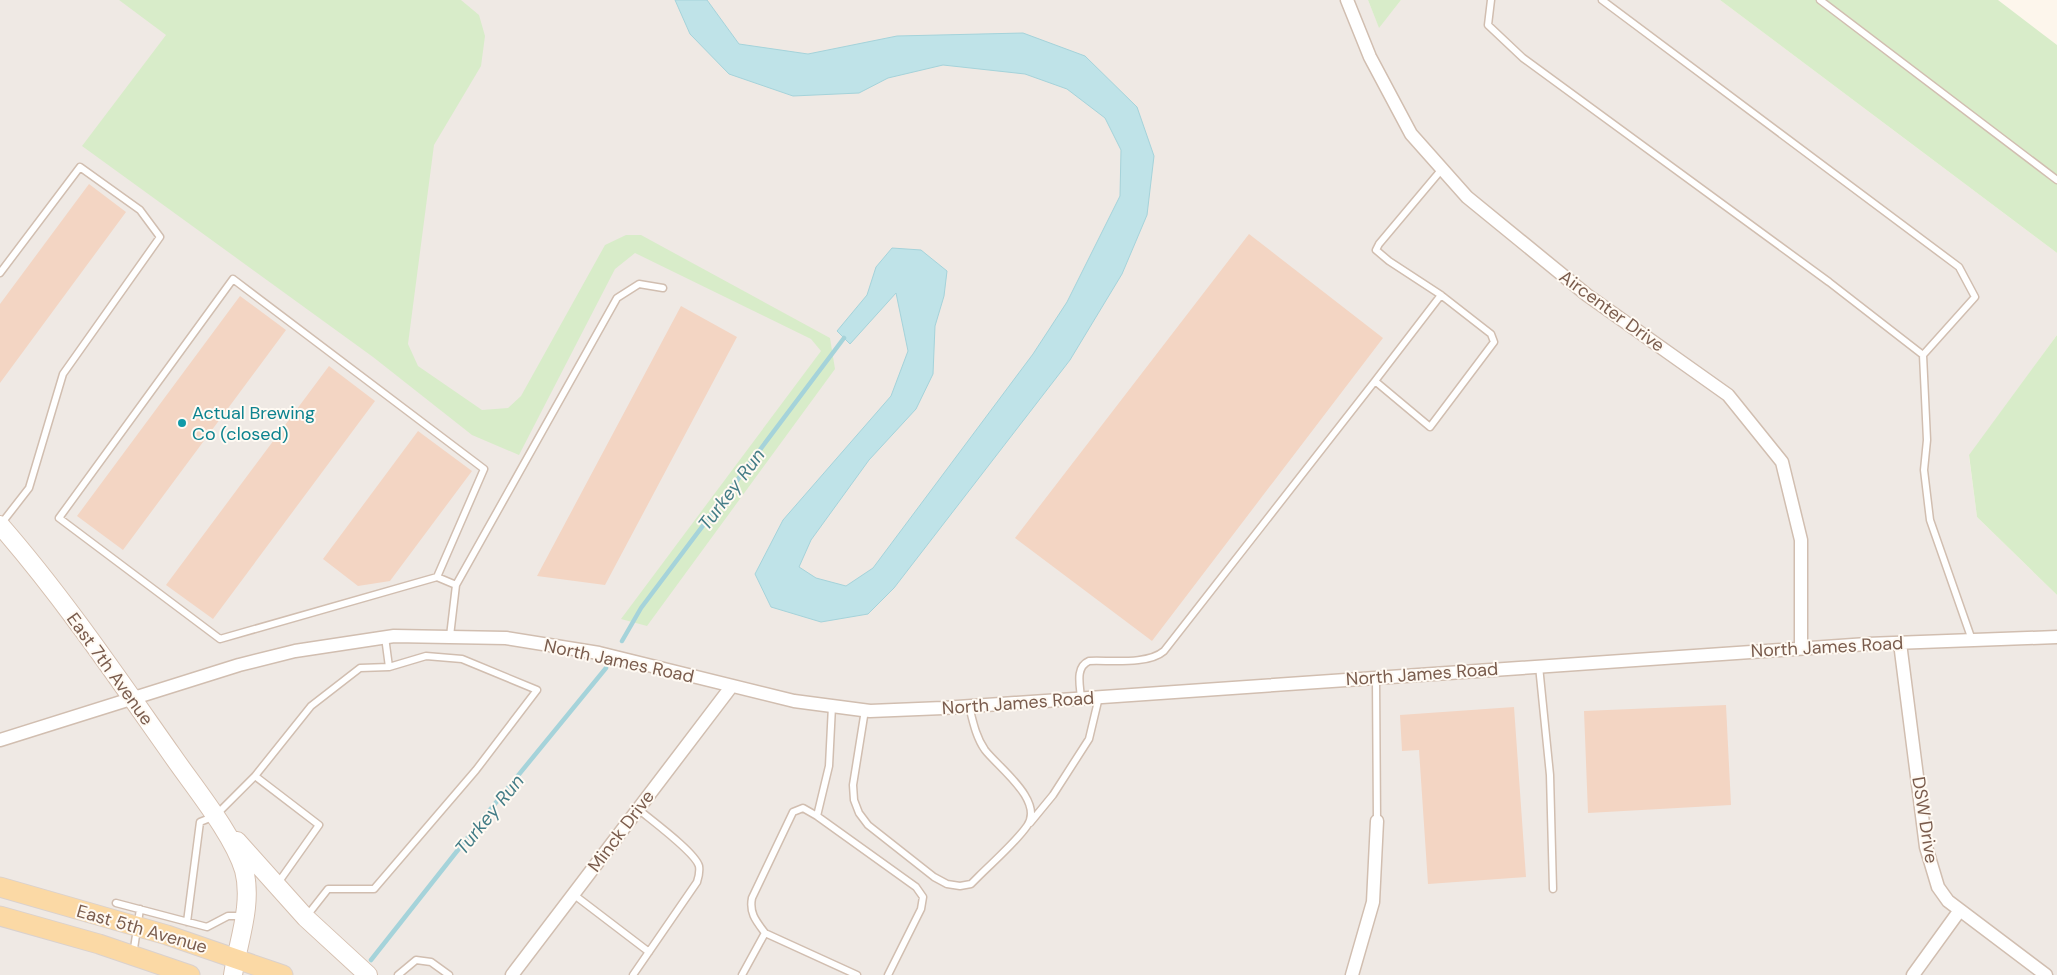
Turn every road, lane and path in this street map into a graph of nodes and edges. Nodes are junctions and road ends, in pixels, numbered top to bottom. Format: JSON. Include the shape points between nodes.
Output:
{"nodes":[{"id":1,"x":1347,"y":0,"type":"edge"},
{"id":2,"x":1491,"y":0,"type":"edge"},
{"id":3,"x":1602,"y":0,"type":"edge"},
{"id":4,"x":1820,"y":0,"type":"edge"},
{"id":5,"x":1442,"y":169,"type":"junction"},
{"id":6,"x":2057,"y":180,"type":"edge"},
{"id":7,"x":0,"y":273,"type":"edge"},
{"id":8,"x":663,"y":288,"type":"dead end"},
{"id":9,"x":1441,"y":295,"type":"junction"},
{"id":10,"x":1923,"y":355,"type":"junction"},
{"id":11,"x":1375,"y":382,"type":"junction"},
{"id":12,"x":0,"y":525,"type":"edge"},
{"id":13,"x":437,"y":578,"type":"junction"},
{"id":14,"x":456,"y":585,"type":"junction"},
{"id":15,"x":450,"y":636,"type":"junction"},
{"id":16,"x":384,"y":637,"type":"junction"},
{"id":17,"x":2057,"y":637,"type":"edge"},
{"id":18,"x":1972,"y":640,"type":"junction"},
{"id":19,"x":1900,"y":643,"type":"junction"},
{"id":20,"x":1801,"y":648,"type":"junction"},
{"id":21,"x":1538,"y":666,"type":"junction"},
{"id":22,"x":389,"y":667,"type":"junction"},
{"id":23,"x":1376,"y":678,"type":"junction"},
{"id":24,"x":731,"y":687,"type":"junction"},
{"id":25,"x":1098,"y":697,"type":"junction"},
{"id":26,"x":1080,"y":698,"type":"junction"},
{"id":27,"x":132,"y":700,"type":"junction"},
{"id":28,"x":832,"y":706,"type":"junction"},
{"id":29,"x":969,"y":706,"type":"junction"},
{"id":30,"x":865,"y":710,"type":"junction"},
{"id":31,"x":0,"y":740,"type":"edge"},
{"id":32,"x":255,"y":776,"type":"junction"},
{"id":33,"x":638,"y":809,"type":"junction"},
{"id":34,"x":215,"y":816,"type":"junction"},
{"id":35,"x":817,"y":816,"type":"junction"},
{"id":36,"x":1377,"y":821,"type":"joint"},
{"id":37,"x":1028,"y":825,"type":"junction"},
{"id":38,"x":276,"y":885,"type":"junction"},
{"id":39,"x":0,"y":887,"type":"edge"},
{"id":40,"x":1552,"y":889,"type":"dead end"},
{"id":41,"x":573,"y":894,"type":"junction"},
{"id":42,"x":116,"y":903,"type":"dead end"},
{"id":43,"x":1960,"y":910,"type":"junction"},
{"id":44,"x":0,"y":916,"type":"edge"},
{"id":45,"x":244,"y":916,"type":"junction"},
{"id":46,"x":139,"y":918,"type":"junction"},
{"id":47,"x":306,"y":918,"type":"junction"},
{"id":48,"x":187,"y":922,"type":"junction"},
{"id":49,"x":766,"y":933,"type":"junction"},
{"id":50,"x":649,"y":952,"type":"junction"},
{"id":51,"x":133,"y":956,"type":"junction"},
{"id":52,"x":234,"y":966,"type":"edge"},
{"id":53,"x":190,"y":975,"type":"edge"},
{"id":54,"x":283,"y":975,"type":"edge"},
{"id":55,"x":368,"y":975,"type":"edge"},
{"id":56,"x":398,"y":975,"type":"edge"},
{"id":57,"x":449,"y":975,"type":"edge"},
{"id":58,"x":512,"y":975,"type":"edge"},
{"id":59,"x":633,"y":975,"type":"edge"},
{"id":60,"x":742,"y":975,"type":"edge"},
{"id":61,"x":856,"y":975,"type":"edge"},
{"id":62,"x":888,"y":975,"type":"edge"},
{"id":63,"x":1352,"y":975,"type":"edge"},
{"id":64,"x":1914,"y":975,"type":"edge"},
{"id":65,"x":2046,"y":975,"type":"edge"}],
"edges":[{"from":1,"to":5,"type":"street","name":"Aircenter Drive","via":[[1370,57],[1411,134]]},
{"from":2,"to":10,"type":"lane","via":[[1488,25],[1523,58],[1829,282]]},
{"from":3,"to":10,"type":"lane","via":[[1959,267],[1975,297]]},
{"from":4,"to":6,"type":"lane"},
{"from":5,"to":9,"type":"lane","via":[[1376,250]]},
{"from":5,"to":20,"type":"street","name":"Aircenter Drive","via":[[1467,197],[1586,295],[1728,395],[1782,462],[1801,540]]},
{"from":7,"to":12,"type":"lane","via":[[80,167],[140,210],[160,237],[63,374],[29,488]]},
{"from":8,"to":14,"type":"lane","via":[[640,284],[617,298]]},
{"from":9,"to":11,"type":"lane"},
{"from":9,"to":11,"type":"lane","via":[[1491,334],[1494,342],[1430,427]]},
{"from":10,"to":18,"type":"lane","via":[[1924,470],[1930,520]]},
{"from":11,"to":26,"type":"lane","via":[[1164,651],[1143,659],[1084,663],[1080,673]]},
{"from":12,"to":27,"type":"street","name":"East 7th Avenue","via":[[41,574]]},
{"from":13,"to":13,"type":"lane","via":[[220,639],[58,518],[233,279],[484,469]]},
{"from":13,"to":14,"type":"lane"},
{"from":14,"to":15,"type":"lane"},
{"from":15,"to":16,"type":"street","name":"North James Road"},
{"from":15,"to":24,"type":"street","name":"North James Road","via":[[506,638],[599,653]]},
{"from":16,"to":22,"type":"lane"},
{"from":16,"to":27,"type":"street","name":"North James Road","via":[[239,665]]},
{"from":17,"to":18,"type":"street","name":"North James Road"},
{"from":18,"to":19,"type":"street","name":"North James Road"},
{"from":19,"to":20,"type":"street","name":"North James Road"},
{"from":19,"to":43,"type":"street","name":"DSW Drive","via":[[1926,847],[1938,887]]},
{"from":20,"to":21,"type":"street","name":"North James Road"},
{"from":21,"to":23,"type":"street","name":"North James Road"},
{"from":21,"to":40,"type":"lane","via":[[1550,775]]},
{"from":22,"to":32,"type":"lane","via":[[360,668],[311,706]]},
{"from":22,"to":47,"type":"lane","via":[[426,656],[462,659],[537,690],[476,770],[374,889],[328,889]]},
{"from":23,"to":25,"type":"street","name":"North James Road"},
{"from":23,"to":36,"type":"lane"},
{"from":24,"to":28,"type":"street","name":"North James Road","via":[[794,702]]},
{"from":24,"to":33,"type":"street","name":"Minck Drive"},
{"from":25,"to":26,"type":"street","name":"North James Road"},
{"from":25,"to":37,"type":"lane","via":[[1090,739],[1053,795]]},
{"from":26,"to":29,"type":"street","name":"North James Road"},
{"from":27,"to":31,"type":"street","name":"North James Road"},
{"from":27,"to":34,"type":"street","name":"East 7th Avenue"},
{"from":28,"to":30,"type":"street","name":"North James Road"},
{"from":28,"to":35,"type":"lane","via":[[829,766]]},
{"from":29,"to":30,"type":"street","name":"North James Road"},
{"from":29,"to":37,"type":"lane","via":[[976,734],[985,750],[1026,796],[1030,813]]},
{"from":30,"to":37,"type":"lane","via":[[853,785],[854,800],[868,825],[934,877],[947,884],[971,884]]},
{"from":32,"to":34,"type":"lane"},
{"from":32,"to":38,"type":"lane","via":[[319,825]]},
{"from":33,"to":41,"type":"street","name":"Minck Drive"},
{"from":33,"to":50,"type":"lane","via":[[692,855],[700,874],[698,882]]},
{"from":34,"to":38,"type":"street","name":"East 7th Avenue"},
{"from":34,"to":45,"type":"street","name":"East 7th Avenue","via":[[244,871]]},
{"from":34,"to":48,"type":"lane","via":[[200,822]]},
{"from":35,"to":49,"type":"lane","via":[[803,808],[793,812],[752,898],[750,907],[754,918]]},
{"from":35,"to":62,"type":"lane","via":[[916,887],[922,897],[920,909]]},
{"from":36,"to":63,"type":"street","via":[[1373,902]]},
{"from":38,"to":47,"type":"street","name":"East 7th Avenue"},
{"from":39,"to":46,"type":"main road","name":"East 5th Avenue"},
{"from":41,"to":50,"type":"lane"},
{"from":41,"to":58,"type":"street","name":"Minck Drive"},
{"from":42,"to":46,"type":"lane"},
{"from":43,"to":64,"type":"street"},
{"from":43,"to":65,"type":"street","name":"DSW Drive"},
{"from":44,"to":51,"type":"main road","name":"East 5th Avenue"},
{"from":45,"to":48,"type":"lane","via":[[228,916],[207,927]]},
{"from":45,"to":52,"type":"street","name":"East 7th Avenue"},
{"from":46,"to":48,"type":"lane"},
{"from":46,"to":51,"type":"lane"},
{"from":46,"to":52,"type":"main road","name":"East 5th Avenue"},
{"from":47,"to":55,"type":"street","name":"East 7th Avenue"},
{"from":49,"to":60,"type":"lane"},
{"from":49,"to":61,"type":"lane"},
{"from":50,"to":59,"type":"lane"},
{"from":51,"to":53,"type":"main road","name":"East 5th Avenue"},
{"from":52,"to":54,"type":"main road","name":"East 5th Avenue"},
{"from":56,"to":57,"type":"lane","via":[[416,960],[431,962]]}]}
